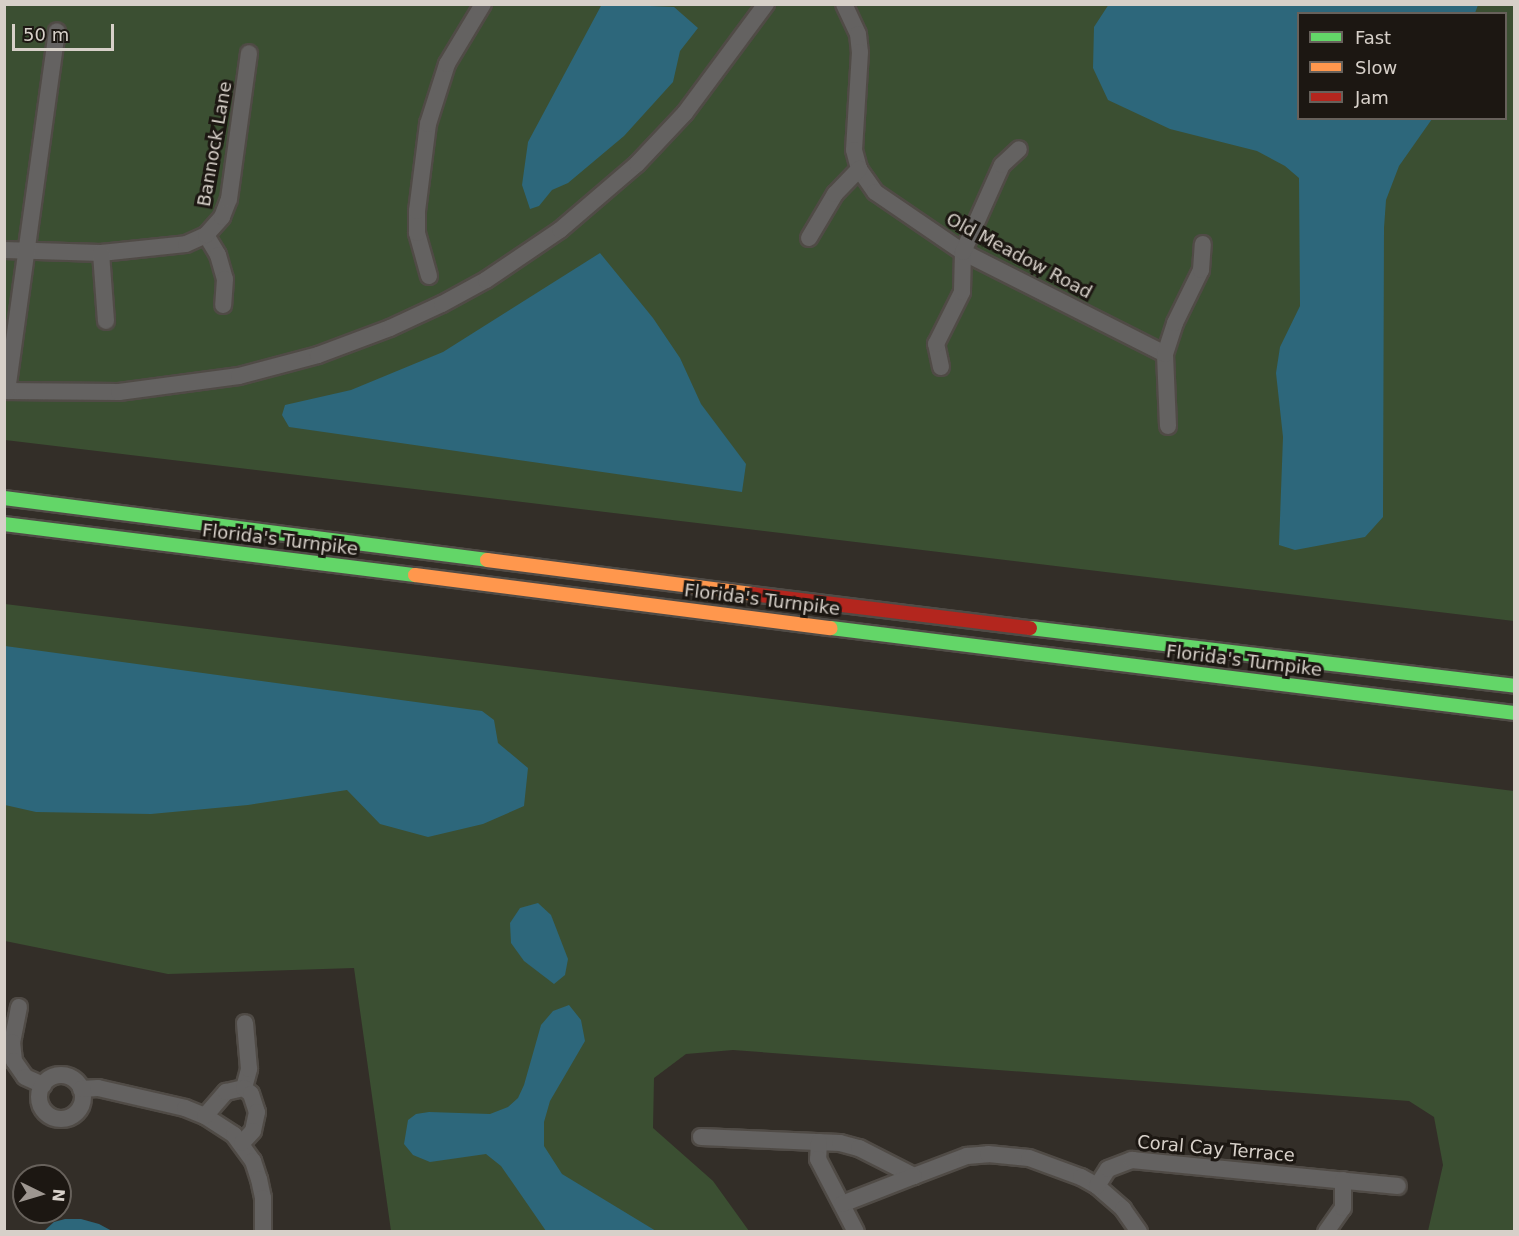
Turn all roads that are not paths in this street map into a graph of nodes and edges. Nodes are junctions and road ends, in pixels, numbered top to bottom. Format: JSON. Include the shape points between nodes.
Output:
{"nodes":[{"id":1,"x":483,"y":4,"type":"edge"},
{"id":2,"x":766,"y":4,"type":"edge"},
{"id":3,"x":844,"y":4,"type":"edge"},
{"id":4,"x":57,"y":31,"type":"dead end"},
{"id":5,"x":249,"y":54,"type":"dead end"},
{"id":6,"x":1019,"y":149,"type":"dead end"},
{"id":7,"x":859,"y":169,"type":"junction"},
{"id":8,"x":206,"y":235,"type":"junction"},
{"id":9,"x":809,"y":238,"type":"dead end"},
{"id":10,"x":1203,"y":244,"type":"dead end"},
{"id":11,"x":4,"y":250,"type":"edge"},
{"id":12,"x":26,"y":252,"type":"junction"},
{"id":13,"x":963,"y":252,"type":"junction"},
{"id":14,"x":101,"y":253,"type":"junction"},
{"id":15,"x":429,"y":276,"type":"dead end"},
{"id":16,"x":222,"y":305,"type":"dead end"},
{"id":17,"x":106,"y":321,"type":"dead end"},
{"id":18,"x":1165,"y":354,"type":"junction"},
{"id":19,"x":941,"y":367,"type":"dead end"},
{"id":20,"x":6,"y":391,"type":"edge"},
{"id":21,"x":1168,"y":426,"type":"dead end"},
{"id":22,"x":4,"y":498,"type":"edge"},
{"id":23,"x":4,"y":524,"type":"edge"},
{"id":24,"x":1515,"y":686,"type":"edge"},
{"id":25,"x":1515,"y":713,"type":"edge"},
{"id":26,"x":19,"y":1007,"type":"dead end"},
{"id":27,"x":245,"y":1023,"type":"dead end"},
{"id":28,"x":43,"y":1085,"type":"junction"},
{"id":29,"x":244,"y":1088,"type":"junction"},
{"id":30,"x":81,"y":1089,"type":"junction"},
{"id":31,"x":204,"y":1116,"type":"junction"},
{"id":32,"x":701,"y":1137,"type":"dead end"},
{"id":33,"x":819,"y":1142,"type":"junction"},
{"id":34,"x":242,"y":1143,"type":"junction"},
{"id":35,"x":914,"y":1176,"type":"junction"},
{"id":36,"x":1343,"y":1180,"type":"junction"},
{"id":37,"x":1097,"y":1186,"type":"junction"},
{"id":38,"x":1398,"y":1186,"type":"dead end"},
{"id":39,"x":842,"y":1204,"type":"junction"},
{"id":40,"x":263,"y":1232,"type":"edge"},
{"id":41,"x":856,"y":1232,"type":"edge"},
{"id":42,"x":1139,"y":1232,"type":"edge"},
{"id":43,"x":1326,"y":1232,"type":"edge"}],
"edges":[{"from":1,"to":15,"type":"street","via":[[447,64],[428,124],[417,233]]},
{"from":2,"to":20,"type":"street","via":[[691,105],[637,164],[560,230],[486,280],[442,304],[366,338],[238,376],[119,392]]},
{"from":3,"to":7,"type":"street","name":"Old Meadow Road","via":[[858,34],[860,52],[853,141]]},
{"from":4,"to":12,"type":"street"},
{"from":5,"to":8,"type":"street","name":"Bannock Lane","via":[[229,199],[222,217]]},
{"from":6,"to":13,"type":"street","via":[[1002,165]]},
{"from":7,"to":9,"type":"street","via":[[835,194]]},
{"from":7,"to":13,"type":"street","name":"Old Meadow Road","via":[[883,199]]},
{"from":8,"to":14,"type":"street","via":[[186,244]]},
{"from":8,"to":16,"type":"street","via":[[218,255],[225,279]]},
{"from":10,"to":18,"type":"street","via":[[1201,270],[1175,322]]},
{"from":11,"to":12,"type":"street"},
{"from":12,"to":14,"type":"street"},
{"from":12,"to":20,"type":"street"},
{"from":13,"to":18,"type":"street","name":"Old Meadow Road"},
{"from":13,"to":19,"type":"street","via":[[962,292],[936,344]]},
{"from":14,"to":17,"type":"street"},
{"from":18,"to":21,"type":"street"},
{"from":22,"to":24,"type":"highway","name":"Florida's Turnpike","via":[[751,594]]},
{"from":23,"to":25,"type":"highway","name":"Florida's Turnpike"},
{"from":26,"to":28,"type":"street","via":[[12,1042],[14,1061],[25,1077]]},
{"from":27,"to":29,"type":"street","via":[[249,1069]]},
{"from":28,"to":30,"type":"street","via":[[60,1075],[73,1079]]},
{"from":28,"to":30,"type":"street","via":[[41,1106],[58,1119],[66,1119],[78,1110],[82,1104]]},
{"from":29,"to":31,"type":"street","via":[[226,1092]]},
{"from":29,"to":34,"type":"street","via":[[251,1094],[257,1112],[253,1131]]},
{"from":30,"to":31,"type":"street","via":[[98,1088]]},
{"from":31,"to":34,"type":"street"},
{"from":32,"to":33,"type":"street"},
{"from":33,"to":35,"type":"street","via":[[850,1145]]},
{"from":33,"to":39,"type":"street","via":[[818,1159]]},
{"from":34,"to":40,"type":"street","via":[[259,1179]]},
{"from":35,"to":37,"type":"street","via":[[967,1156],[1009,1155],[1065,1170]]},
{"from":35,"to":39,"type":"street"},
{"from":36,"to":37,"type":"street","name":"Coral Cay Terrace","via":[[1132,1160],[1108,1169]]},
{"from":36,"to":38,"type":"street","name":"Coral Cay Terrace"},
{"from":36,"to":43,"type":"street","via":[[1343,1208]]},
{"from":37,"to":42,"type":"street","via":[[1123,1209]]},
{"from":39,"to":41,"type":"street"}]}
